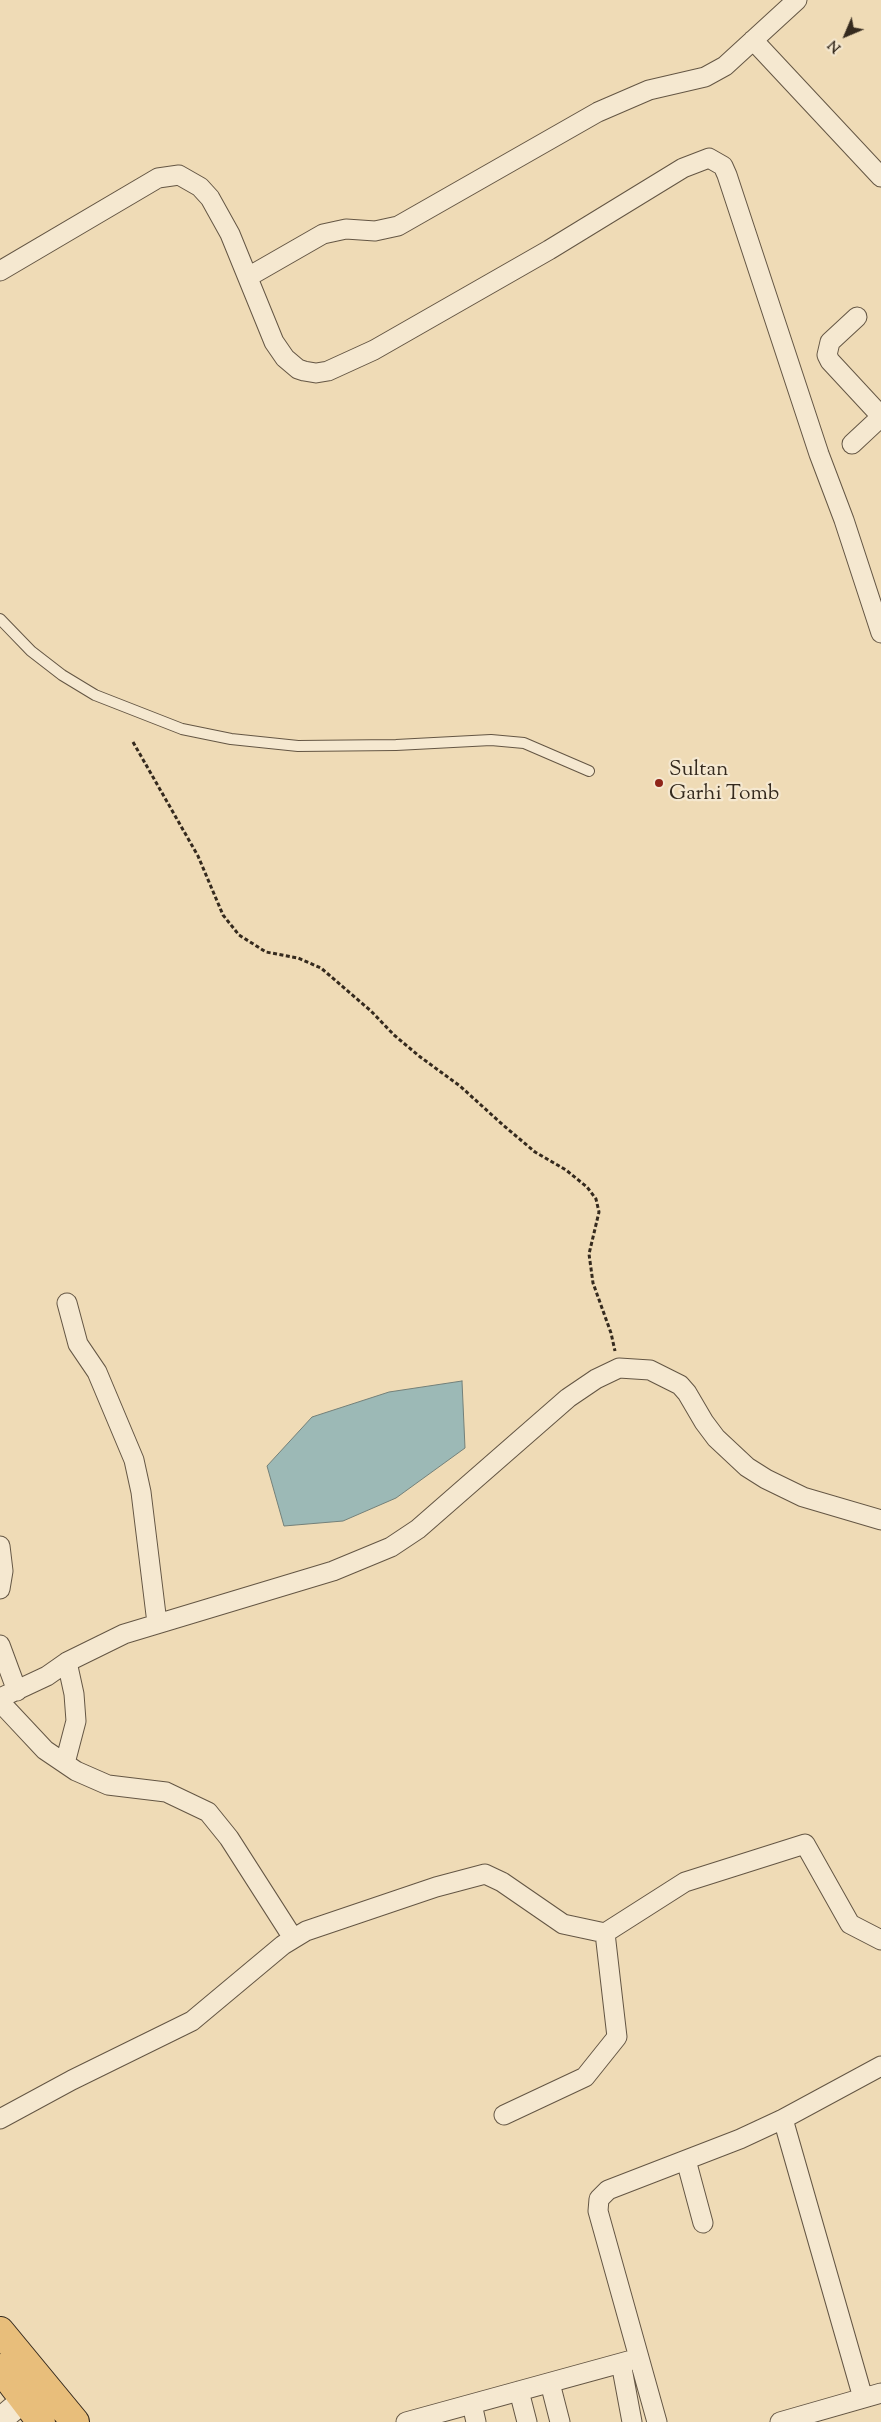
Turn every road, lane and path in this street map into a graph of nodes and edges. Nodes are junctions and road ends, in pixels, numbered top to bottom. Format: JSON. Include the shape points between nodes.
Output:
{"nodes":[{"id":1,"x":797,"y":0,"type":"edge"},
{"id":2,"x":753,"y":40,"type":"junction"},
{"id":3,"x":881,"y":177,"type":"edge"},
{"id":4,"x":0,"y":271,"type":"edge"},
{"id":5,"x":248,"y":277,"type":"junction"},
{"id":6,"x":857,"y":318,"type":"dead end"},
{"id":7,"x":881,"y":416,"type":"edge"},
{"id":8,"x":852,"y":444,"type":"dead end"},
{"id":9,"x":0,"y":618,"type":"edge"},
{"id":10,"x":881,"y":633,"type":"edge"},
{"id":11,"x":133,"y":742,"type":"dead end"},
{"id":12,"x":588,"y":771,"type":"dead end"},
{"id":13,"x":67,"y":1304,"type":"dead end"},
{"id":14,"x":619,"y":1368,"type":"junction"},
{"id":15,"x":881,"y":1520,"type":"edge"},
{"id":16,"x":0,"y":1546,"type":"edge"},
{"id":17,"x":0,"y":1589,"type":"edge"},
{"id":18,"x":157,"y":1623,"type":"junction"},
{"id":19,"x":0,"y":1645,"type":"edge"},
{"id":20,"x":68,"y":1662,"type":"junction"},
{"id":21,"x":18,"y":1691,"type":"junction"},
{"id":22,"x":0,"y":1698,"type":"edge"},
{"id":23,"x":0,"y":1702,"type":"edge"},
{"id":24,"x":65,"y":1763,"type":"junction"},
{"id":25,"x":604,"y":1933,"type":"junction"},
{"id":26,"x":293,"y":1938,"type":"junction"},
{"id":27,"x":881,"y":1940,"type":"edge"},
{"id":28,"x":881,"y":2066,"type":"edge"},
{"id":29,"x":504,"y":2115,"type":"dead end"},
{"id":30,"x":783,"y":2119,"type":"junction"},
{"id":31,"x":0,"y":2120,"type":"edge"},
{"id":32,"x":686,"y":2160,"type":"junction"},
{"id":33,"x":703,"y":2222,"type":"dead end"},
{"id":34,"x":0,"y":2331,"type":"edge"},
{"id":35,"x":630,"y":2360,"type":"junction"},
{"id":36,"x":0,"y":2368,"type":"edge"},
{"id":37,"x":550,"y":2383,"type":"junction"},
{"id":38,"x":519,"y":2391,"type":"junction"},
{"id":39,"x":881,"y":2393,"type":"edge"},
{"id":40,"x":863,"y":2398,"type":"junction"},
{"id":41,"x":25,"y":2399,"type":"junction"},
{"id":42,"x":474,"y":2413,"type":"edge"},
{"id":43,"x":0,"y":2420,"type":"edge"},
{"id":44,"x":41,"y":2422,"type":"edge"},
{"id":45,"x":75,"y":2422,"type":"edge"},
{"id":46,"x":406,"y":2422,"type":"edge"},
{"id":47,"x":527,"y":2422,"type":"edge"},
{"id":48,"x":560,"y":2422,"type":"edge"},
{"id":49,"x":632,"y":2422,"type":"edge"},
{"id":50,"x":657,"y":2422,"type":"edge"},
{"id":51,"x":780,"y":2422,"type":"edge"}],
"edges":[{"from":1,"to":2,"type":"street"},
{"from":2,"to":3,"type":"street"},
{"from":2,"to":5,"type":"street","via":[[725,66],[705,77],[649,90],[598,112],[398,226],[375,232],[346,229],[323,234]]},
{"from":4,"to":5,"type":"street","via":[[158,178],[179,175],[200,187],[210,198]]},
{"from":5,"to":10,"type":"street","via":[[274,342],[285,358],[304,371],[328,371],[374,350],[549,250],[683,168],[710,158],[723,166],[727,175]]},
{"from":6,"to":7,"type":"street","via":[[830,342],[827,355]]},
{"from":7,"to":8,"type":"street"},
{"from":9,"to":12,"type":"lane","via":[[31,651],[86,690],[182,729],[231,739],[298,746],[491,740],[524,743]]},
{"from":11,"to":14,"type":"path","via":[[198,856],[223,915],[239,935],[266,952],[298,958],[321,968],[360,1000],[400,1041],[460,1086],[503,1126],[587,1187],[596,1199],[599,1212],[589,1254],[593,1283],[611,1333]]},
{"from":13,"to":18,"type":"street","via":[[78,1344],[97,1372],[134,1460]]},
{"from":14,"to":15,"type":"street","via":[[650,1370],[680,1385],[716,1438],[766,1479],[803,1497]]},
{"from":14,"to":18,"type":"street","via":[[596,1378],[568,1398],[418,1529],[391,1547],[333,1571]]},
{"from":16,"to":17,"type":"street","via":[[3,1571]]},
{"from":18,"to":20,"type":"street","via":[[124,1634]]},
{"from":19,"to":21,"type":"street"},
{"from":20,"to":21,"type":"street"},
{"from":20,"to":24,"type":"street","via":[[76,1722]]},
{"from":21,"to":22,"type":"street"},
{"from":23,"to":24,"type":"street","via":[[45,1750]]},
{"from":24,"to":26,"type":"street","via":[[108,1785],[166,1792],[208,1812],[229,1838]]},
{"from":25,"to":26,"type":"street","via":[[563,1924],[485,1874],[354,1914]]},
{"from":25,"to":27,"type":"street","via":[[685,1882],[805,1844],[850,1924]]},
{"from":25,"to":29,"type":"street","via":[[617,2037],[585,2077]]},
{"from":26,"to":31,"type":"street","via":[[192,2021],[72,2080]]},
{"from":28,"to":30,"type":"street"},
{"from":30,"to":32,"type":"street"},
{"from":30,"to":40,"type":"street"},
{"from":32,"to":33,"type":"street"},
{"from":32,"to":35,"type":"street","via":[[608,2190],[599,2199],[598,2211]]},
{"from":34,"to":45,"type":"main road"},
{"from":35,"to":37,"type":"street"},
{"from":35,"to":49,"type":"street"},
{"from":35,"to":50,"type":"street"},
{"from":36,"to":41,"type":"main road"},
{"from":37,"to":38,"type":"street"},
{"from":37,"to":48,"type":"street"},
{"from":38,"to":42,"type":"street"},
{"from":38,"to":47,"type":"street"},
{"from":39,"to":40,"type":"street"},
{"from":40,"to":51,"type":"street"},
{"from":41,"to":43,"type":"street"},
{"from":41,"to":44,"type":"main road"},
{"from":42,"to":46,"type":"street"}]}
